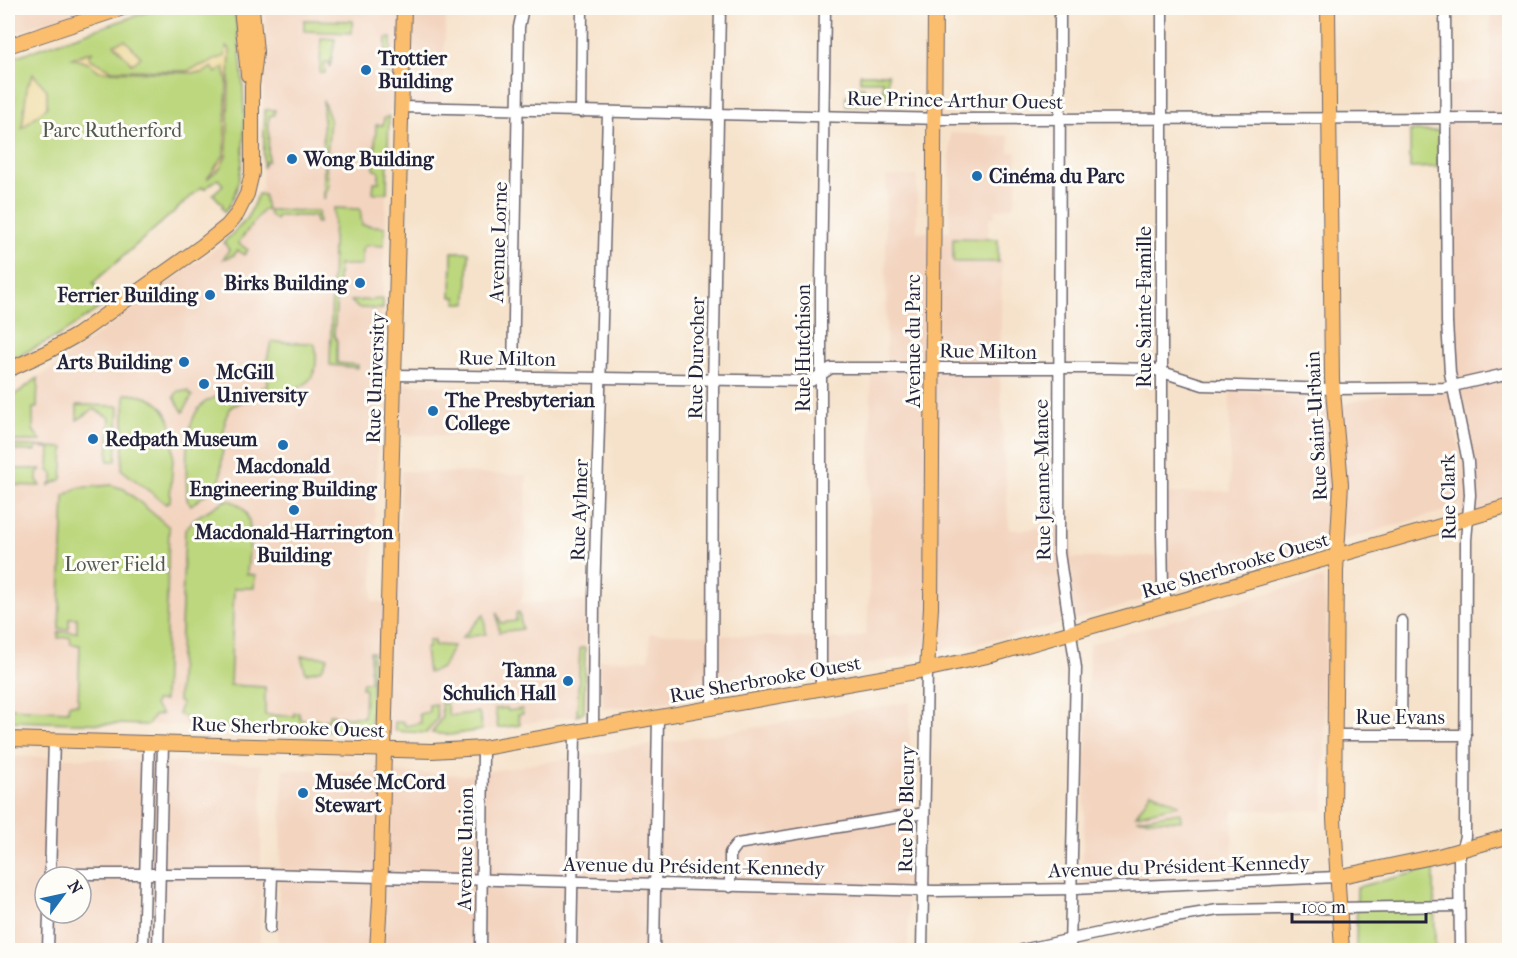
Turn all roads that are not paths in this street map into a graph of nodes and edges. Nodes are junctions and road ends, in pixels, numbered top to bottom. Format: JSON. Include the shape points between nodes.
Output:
{"nodes":[{"id":1,"x":123,"y":8,"type":"edge"},
{"id":2,"x":241,"y":8,"type":"edge"},
{"id":3,"x":252,"y":8,"type":"edge"},
{"id":4,"x":405,"y":8,"type":"edge"},
{"id":5,"x":523,"y":8,"type":"edge"},
{"id":6,"x":582,"y":8,"type":"edge"},
{"id":7,"x":720,"y":8,"type":"edge"},
{"id":8,"x":825,"y":8,"type":"edge"},
{"id":9,"x":1060,"y":8,"type":"edge"},
{"id":10,"x":1162,"y":8,"type":"edge"},
{"id":11,"x":1328,"y":8,"type":"edge"},
{"id":12,"x":1445,"y":8,"type":"edge"},
{"id":13,"x":935,"y":9,"type":"edge"},
{"id":14,"x":8,"y":46,"type":"edge"},
{"id":15,"x":252,"y":86,"type":"junction"},
{"id":16,"x":401,"y":107,"type":"junction"},
{"id":17,"x":519,"y":110,"type":"junction"},
{"id":18,"x":580,"y":112,"type":"junction"},
{"id":19,"x":608,"y":113,"type":"junction"},
{"id":20,"x":718,"y":115,"type":"junction"},
{"id":21,"x":825,"y":117,"type":"junction"},
{"id":22,"x":1446,"y":118,"type":"junction"},
{"id":23,"x":1509,"y":118,"type":"edge"},
{"id":24,"x":934,"y":119,"type":"junction"},
{"id":25,"x":1059,"y":119,"type":"junction"},
{"id":26,"x":1329,"y":119,"type":"junction"},
{"id":27,"x":1161,"y":120,"type":"junction"},
{"id":28,"x":933,"y":368,"type":"junction"},
{"id":29,"x":8,"y":370,"type":"edge"},
{"id":30,"x":1058,"y":370,"type":"junction"},
{"id":31,"x":1163,"y":371,"type":"junction"},
{"id":32,"x":1509,"y":373,"type":"edge"},
{"id":33,"x":395,"y":375,"type":"junction"},
{"id":34,"x":821,"y":375,"type":"junction"},
{"id":35,"x":513,"y":376,"type":"junction"},
{"id":36,"x":601,"y":378,"type":"junction"},
{"id":37,"x":713,"y":379,"type":"junction"},
{"id":38,"x":1452,"y":387,"type":"junction"},
{"id":39,"x":1332,"y":389,"type":"junction"},
{"id":40,"x":1509,"y":506,"type":"edge"},
{"id":41,"x":1468,"y":518,"type":"junction"},
{"id":42,"x":1337,"y":556,"type":"junction"},
{"id":43,"x":1167,"y":605,"type":"junction"},
{"id":44,"x":1402,"y":621,"type":"dead end"},
{"id":45,"x":1072,"y":633,"type":"junction"},
{"id":46,"x":927,"y":669,"type":"junction"},
{"id":47,"x":820,"y":688,"type":"junction"},
{"id":48,"x":712,"y":708,"type":"junction"},
{"id":49,"x":658,"y":717,"type":"junction"},
{"id":50,"x":593,"y":729,"type":"junction"},
{"id":51,"x":575,"y":732,"type":"junction"},
{"id":52,"x":1401,"y":734,"type":"junction"},
{"id":53,"x":1335,"y":735,"type":"junction"},
{"id":54,"x":1466,"y":735,"type":"junction"},
{"id":55,"x":8,"y":739,"type":"edge"},
{"id":56,"x":54,"y":740,"type":"junction"},
{"id":57,"x":156,"y":743,"type":"junction"},
{"id":58,"x":483,"y":748,"type":"junction"},
{"id":59,"x":384,"y":750,"type":"junction"},
{"id":60,"x":924,"y":813,"type":"junction"},
{"id":61,"x":1509,"y":836,"type":"edge"},
{"id":62,"x":1461,"y":849,"type":"junction"},
{"id":63,"x":50,"y":865,"type":"edge"},
{"id":64,"x":159,"y":873,"type":"junction"},
{"id":65,"x":145,"y":874,"type":"junction"},
{"id":66,"x":272,"y":874,"type":"junction"},
{"id":67,"x":93,"y":875,"type":"edge"},
{"id":68,"x":1337,"y":877,"type":"junction"},
{"id":69,"x":381,"y":878,"type":"junction"},
{"id":70,"x":483,"y":880,"type":"junction"},
{"id":71,"x":573,"y":883,"type":"junction"},
{"id":72,"x":656,"y":886,"type":"junction"},
{"id":73,"x":730,"y":887,"type":"junction"},
{"id":74,"x":1073,"y":889,"type":"junction"},
{"id":75,"x":922,"y":890,"type":"junction"},
{"id":76,"x":1460,"y":906,"type":"junction"},
{"id":77,"x":1341,"y":908,"type":"junction"},
{"id":78,"x":49,"y":925,"type":"edge"},
{"id":79,"x":270,"y":928,"type":"dead end"},
{"id":80,"x":1070,"y":946,"type":"edge"},
{"id":81,"x":48,"y":951,"type":"edge"},
{"id":82,"x":142,"y":951,"type":"edge"},
{"id":83,"x":158,"y":951,"type":"edge"},
{"id":84,"x":377,"y":951,"type":"edge"},
{"id":85,"x":481,"y":951,"type":"edge"},
{"id":86,"x":572,"y":951,"type":"edge"},
{"id":87,"x":654,"y":951,"type":"edge"},
{"id":88,"x":922,"y":951,"type":"edge"},
{"id":89,"x":1022,"y":951,"type":"edge"},
{"id":90,"x":1342,"y":951,"type":"edge"},
{"id":91,"x":1460,"y":951,"type":"edge"}],
"edges":[{"from":1,"to":14,"type":"main road"},
{"from":2,"to":15,"type":"main road"},
{"from":3,"to":15,"type":"main road","via":[[256,52]]},
{"from":4,"to":16,"type":"main road","name":"Rue University"},
{"from":5,"to":17,"type":"street","name":"Avenue Lorne","via":[[519,27]]},
{"from":6,"to":18,"type":"street"},
{"from":7,"to":20,"type":"street","name":"Rue Durocher"},
{"from":8,"to":21,"type":"street","name":"Rue Hutchison"},
{"from":9,"to":25,"type":"street","name":"Rue Jeanne-Mance"},
{"from":10,"to":27,"type":"street","name":"Rue Sainte-Famille"},
{"from":11,"to":26,"type":"main road","name":"Rue Saint-Urbain"},
{"from":12,"to":22,"type":"street","name":"Rue Clark"},
{"from":13,"to":24,"type":"main road","name":"Avenue du Parc"},
{"from":15,"to":29,"type":"main road","via":[[251,184],[227,226],[77,335]]},
{"from":16,"to":17,"type":"street","name":"Rue Prince-Arthur Ouest"},
{"from":16,"to":33,"type":"main road","name":"Rue University"},
{"from":17,"to":18,"type":"street","name":"Rue Prince-Arthur Ouest"},
{"from":17,"to":35,"type":"street","name":"Avenue Lorne"},
{"from":18,"to":19,"type":"street","name":"Rue Prince-Arthur Ouest"},
{"from":19,"to":20,"type":"street","name":"Rue Prince-Arthur Ouest"},
{"from":19,"to":36,"type":"street","name":"Rue Aylmer"},
{"from":20,"to":21,"type":"street","name":"Rue Prince-Arthur Ouest"},
{"from":20,"to":37,"type":"street","name":"Rue Durocher"},
{"from":21,"to":24,"type":"street","name":"Rue Prince-Arthur Ouest"},
{"from":21,"to":34,"type":"street","name":"Rue Hutchison"},
{"from":22,"to":23,"type":"street","name":"Rue Prince-Arthur Ouest"},
{"from":22,"to":26,"type":"street","name":"Rue Prince-Arthur Ouest"},
{"from":22,"to":38,"type":"street","name":"Rue Clark","via":[[1447,321]]},
{"from":24,"to":25,"type":"street","name":"Rue Prince-Arthur Ouest"},
{"from":24,"to":28,"type":"main road","name":"Avenue du Parc"},
{"from":25,"to":27,"type":"street","name":"Rue Prince-Arthur Ouest"},
{"from":25,"to":30,"type":"street","name":"Rue Jeanne-Mance"},
{"from":26,"to":27,"type":"street","name":"Rue Prince-Arthur Ouest"},
{"from":26,"to":39,"type":"main road","name":"Rue Saint-Urbain"},
{"from":27,"to":31,"type":"street","name":"Rue Sainte-Famille"},
{"from":28,"to":30,"type":"street","name":"Rue Milton"},
{"from":28,"to":34,"type":"street","name":"Rue Milton","via":[[831,368]]},
{"from":28,"to":46,"type":"main road","name":"Avenue du Parc"},
{"from":30,"to":31,"type":"street","name":"Rue Milton"},
{"from":30,"to":45,"type":"street","name":"Rue Jeanne-Mance","via":[[1059,553]]},
{"from":31,"to":39,"type":"street","name":"Rue Milton","via":[[1203,385]]},
{"from":31,"to":43,"type":"street","name":"Rue Sainte-Famille","via":[[1162,544]]},
{"from":32,"to":38,"type":"street","name":"Rue Milton"},
{"from":33,"to":35,"type":"street","name":"Rue Milton"},
{"from":33,"to":59,"type":"main road","name":"Rue University"},
{"from":34,"to":37,"type":"street","name":"Rue Milton","via":[[811,381]]},
{"from":34,"to":47,"type":"street","name":"Rue Hutchison"},
{"from":35,"to":36,"type":"street","name":"Rue Milton"},
{"from":36,"to":37,"type":"street","name":"Rue Milton"},
{"from":36,"to":50,"type":"street","name":"Rue Aylmer"},
{"from":37,"to":48,"type":"street","name":"Rue Durocher"},
{"from":38,"to":39,"type":"street","name":"Rue Milton"},
{"from":38,"to":41,"type":"street","name":"Rue Clark","via":[[1468,462]]},
{"from":39,"to":42,"type":"main road","name":"Rue Saint-Urbain","via":[[1341,475]]},
{"from":40,"to":41,"type":"main road","name":"Rue Sherbrooke Ouest"},
{"from":41,"to":42,"type":"main road","name":"Rue Sherbrooke Ouest"},
{"from":41,"to":54,"type":"street","name":"Rue Clark"},
{"from":42,"to":43,"type":"main road","name":"Rue Sherbrooke Ouest"},
{"from":42,"to":53,"type":"main road","name":"Rue Saint-Urbain"},
{"from":43,"to":45,"type":"main road","name":"Rue Sherbrooke Ouest"},
{"from":44,"to":52,"type":"street"},
{"from":45,"to":46,"type":"main road","name":"Rue Sherbrooke Ouest"},
{"from":45,"to":74,"type":"street","name":"Rue Jeanne-Mance","via":[[1076,658]]},
{"from":46,"to":47,"type":"main road","name":"Rue Sherbrooke Ouest"},
{"from":46,"to":60,"type":"street","name":"Rue De Bleury"},
{"from":47,"to":48,"type":"main road","name":"Rue Sherbrooke Ouest"},
{"from":48,"to":49,"type":"main road","name":"Rue Sherbrooke Ouest"},
{"from":49,"to":50,"type":"main road","name":"Rue Sherbrooke Ouest"},
{"from":49,"to":72,"type":"street"},
{"from":50,"to":51,"type":"main road","name":"Rue Sherbrooke Ouest"},
{"from":51,"to":58,"type":"main road","name":"Rue Sherbrooke Ouest"},
{"from":51,"to":71,"type":"street"},
{"from":52,"to":53,"type":"street","name":"Rue Evans"},
{"from":52,"to":54,"type":"street","name":"Rue Evans"},
{"from":53,"to":68,"type":"main road","name":"Rue Saint-Urbain"},
{"from":54,"to":62,"type":"street","name":"Rue Clark","via":[[1465,836]]},
{"from":55,"to":56,"type":"main road","name":"Rue Sherbrooke Ouest"},
{"from":56,"to":57,"type":"main road","name":"Rue Sherbrooke Ouest"},
{"from":56,"to":63,"type":"street"},
{"from":57,"to":59,"type":"main road","name":"Rue Sherbrooke Ouest"},
{"from":57,"to":64,"type":"street"},
{"from":57,"to":65,"type":"street"},
{"from":58,"to":59,"type":"main road","name":"Rue Sherbrooke Ouest"},
{"from":58,"to":70,"type":"street","name":"Avenue Union"},
{"from":59,"to":69,"type":"main road","name":"Rue University"},
{"from":60,"to":73,"type":"street","via":[[737,843],[730,853]]},
{"from":60,"to":75,"type":"street","name":"Rue De Bleury"},
{"from":61,"to":62,"type":"main road"},
{"from":62,"to":68,"type":"main road"},
{"from":62,"to":76,"type":"street","name":"Rue Clark"},
{"from":64,"to":65,"type":"street","name":"Avenue du Président-Kennedy"},
{"from":64,"to":66,"type":"street","name":"Avenue du Président-Kennedy"},
{"from":64,"to":83,"type":"street"},
{"from":65,"to":67,"type":"street","name":"Avenue du Président-Kennedy"},
{"from":65,"to":82,"type":"street"},
{"from":66,"to":69,"type":"street","name":"Avenue du Président-Kennedy"},
{"from":66,"to":79,"type":"street"},
{"from":68,"to":74,"type":"street","name":"Avenue du Président-Kennedy"},
{"from":68,"to":77,"type":"main road","name":"Rue Saint-Urbain"},
{"from":69,"to":70,"type":"street","name":"Avenue du Président-Kennedy"},
{"from":69,"to":84,"type":"main road","name":"Rue University"},
{"from":70,"to":71,"type":"street","name":"Avenue du Président-Kennedy"},
{"from":70,"to":85,"type":"street","name":"Avenue Union"},
{"from":71,"to":72,"type":"street","name":"Avenue du Président-Kennedy"},
{"from":71,"to":86,"type":"street"},
{"from":72,"to":73,"type":"street","name":"Avenue du Président-Kennedy"},
{"from":72,"to":87,"type":"street"},
{"from":73,"to":75,"type":"street","name":"Avenue du Président-Kennedy"},
{"from":74,"to":75,"type":"street","name":"Avenue du Président-Kennedy"},
{"from":74,"to":80,"type":"street","name":"Rue Jeanne-Mance"},
{"from":75,"to":88,"type":"street","name":"Rue De Bleury"},
{"from":76,"to":77,"type":"street"},
{"from":76,"to":91,"type":"street","name":"Rue Clark"},
{"from":77,"to":80,"type":"street","via":[[1218,910],[1163,919]]},
{"from":77,"to":90,"type":"main road","name":"Rue Saint-Urbain"},
{"from":78,"to":81,"type":"street"},
{"from":80,"to":89,"type":"street"}]}
